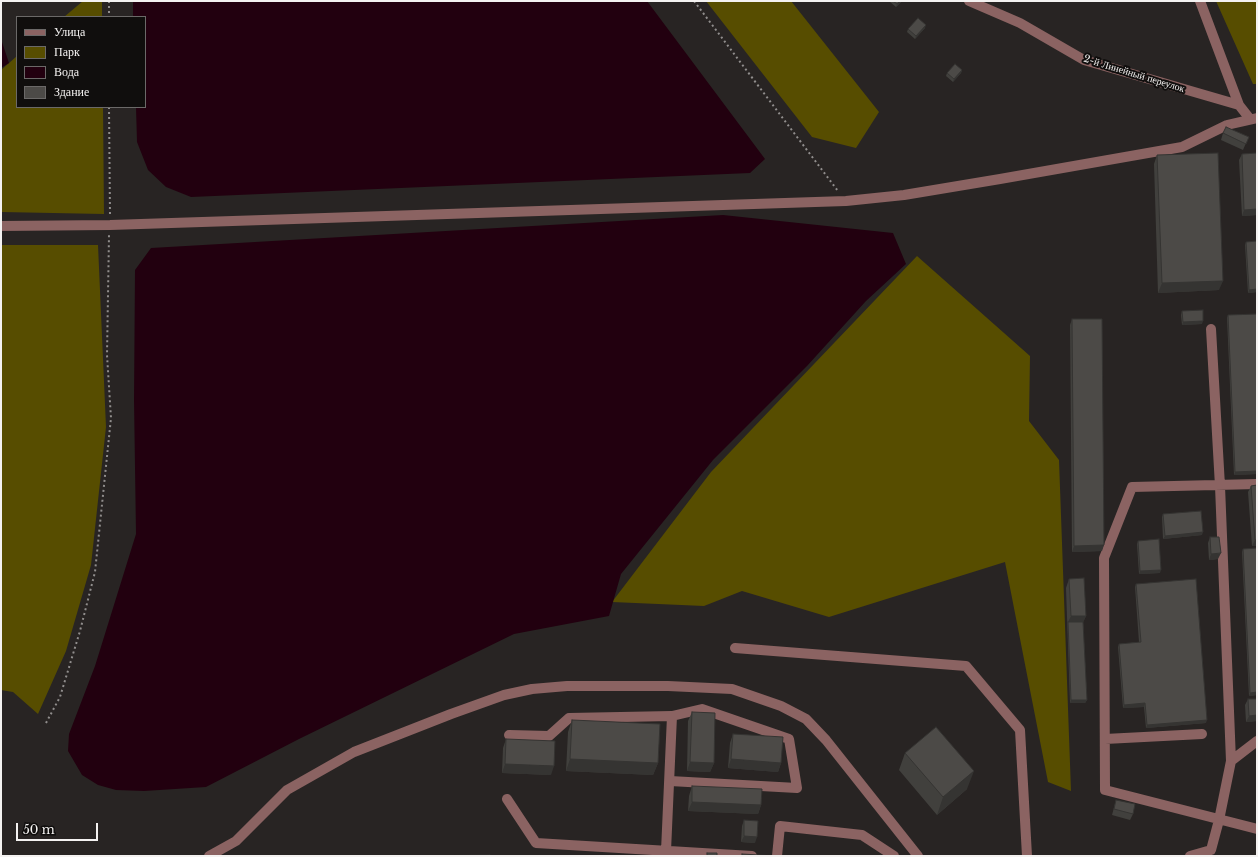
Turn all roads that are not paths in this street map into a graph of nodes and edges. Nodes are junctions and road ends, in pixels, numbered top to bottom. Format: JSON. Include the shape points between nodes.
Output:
{"nodes":[{"id":1,"x":969,"y":1,"type":"edge"},
{"id":2,"x":1200,"y":1,"type":"edge"},
{"id":3,"x":1239,"y":104,"type":"junction"},
{"id":4,"x":1253,"y":119,"type":"edge"},
{"id":5,"x":1,"y":226,"type":"edge"},
{"id":6,"x":1211,"y":329,"type":"dead end"},
{"id":7,"x":1257,"y":484,"type":"edge"},
{"id":8,"x":1220,"y":486,"type":"junction"},
{"id":9,"x":735,"y":648,"type":"dead end"},
{"id":10,"x":672,"y":716,"type":"junction"},
{"id":11,"x":1202,"y":734,"type":"dead end"},
{"id":12,"x":509,"y":735,"type":"dead end"},
{"id":13,"x":1105,"y":739,"type":"junction"},
{"id":14,"x":1257,"y":741,"type":"edge"},
{"id":15,"x":1231,"y":761,"type":"junction"},
{"id":16,"x":670,"y":781,"type":"junction"},
{"id":17,"x":507,"y":799,"type":"dead end"},
{"id":18,"x":1219,"y":820,"type":"junction"},
{"id":19,"x":1257,"y":829,"type":"edge"},
{"id":20,"x":666,"y":851,"type":"junction"},
{"id":21,"x":209,"y":856,"type":"edge"},
{"id":22,"x":752,"y":856,"type":"edge"},
{"id":23,"x":777,"y":856,"type":"edge"},
{"id":24,"x":894,"y":856,"type":"edge"},
{"id":25,"x":918,"y":856,"type":"edge"},
{"id":26,"x":1027,"y":856,"type":"edge"},
{"id":27,"x":1190,"y":856,"type":"edge"}],
"edges":[{"from":1,"to":3,"type":"street","name":"2-й Линейный переулок","via":[[1020,23],[1084,60]]},
{"from":2,"to":3,"type":"street"},
{"from":3,"to":4,"type":"street"},
{"from":4,"to":5,"type":"street","via":[[1227,126],[1182,147],[1000,180],[846,202],[110,225]]},
{"from":6,"to":8,"type":"street"},
{"from":7,"to":8,"type":"street"},
{"from":8,"to":13,"type":"street","via":[[1132,487],[1104,558]]},
{"from":8,"to":15,"type":"street"},
{"from":9,"to":26,"type":"street","via":[[966,666],[1020,730]]},
{"from":10,"to":12,"type":"street","via":[[569,718],[550,736]]},
{"from":10,"to":16,"type":"street"},
{"from":10,"to":16,"type":"street","via":[[702,709],[788,739],[797,788]]},
{"from":11,"to":13,"type":"street"},
{"from":13,"to":18,"type":"street","via":[[1105,790]]},
{"from":14,"to":15,"type":"street"},
{"from":15,"to":18,"type":"street"},
{"from":16,"to":20,"type":"street"},
{"from":17,"to":20,"type":"street","via":[[536,843]]},
{"from":18,"to":19,"type":"street"},
{"from":18,"to":27,"type":"street","via":[[1211,850]]},
{"from":20,"to":22,"type":"street"},
{"from":21,"to":25,"type":"street","via":[[236,841],[287,790],[354,752],[451,714],[504,695],[532,689],[568,686],[668,686],[732,689],[781,706],[806,719],[826,740]]},
{"from":23,"to":24,"type":"street","via":[[780,826],[862,835]]}]}
